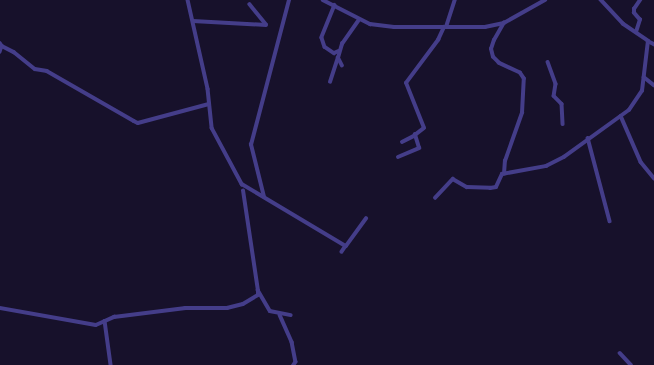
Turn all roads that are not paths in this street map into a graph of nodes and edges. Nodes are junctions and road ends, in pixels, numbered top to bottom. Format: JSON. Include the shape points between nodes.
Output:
{"nodes":[{"id":1,"x":188,"y":0,"type":"edge"},
{"id":2,"x":289,"y":0,"type":"edge"},
{"id":3,"x":323,"y":0,"type":"edge"},
{"id":4,"x":455,"y":0,"type":"edge"},
{"id":5,"x":545,"y":0,"type":"edge"},
{"id":6,"x":601,"y":0,"type":"edge"},
{"id":7,"x":640,"y":0,"type":"edge"},
{"id":8,"x":250,"y":5,"type":"dead end"},
{"id":9,"x":335,"y":5,"type":"junction"},
{"id":10,"x":193,"y":20,"type":"junction"},
{"id":11,"x":360,"y":20,"type":"junction"},
{"id":12,"x":504,"y":23,"type":"junction"},
{"id":13,"x":445,"y":27,"type":"junction"},
{"id":14,"x":636,"y":32,"type":"junction"},
{"id":15,"x":648,"y":42,"type":"junction"},
{"id":16,"x":1,"y":44,"type":"edge"},
{"id":17,"x":654,"y":44,"type":"edge"},
{"id":18,"x":340,"y":51,"type":"junction"},
{"id":19,"x":0,"y":52,"type":"edge"},
{"id":20,"x":338,"y":58,"type":"junction"},
{"id":21,"x":548,"y":62,"type":"dead end"},
{"id":22,"x":342,"y":66,"type":"dead end"},
{"id":23,"x":644,"y":77,"type":"junction"},
{"id":24,"x":330,"y":82,"type":"dead end"},
{"id":25,"x":654,"y":85,"type":"edge"},
{"id":26,"x":209,"y":104,"type":"junction"},
{"id":27,"x":621,"y":116,"type":"junction"},
{"id":28,"x":563,"y":124,"type":"dead end"},
{"id":29,"x":414,"y":136,"type":"junction"},
{"id":30,"x":588,"y":138,"type":"junction"},
{"id":31,"x":402,"y":142,"type":"dead end"},
{"id":32,"x":398,"y":157,"type":"dead end"},
{"id":33,"x":504,"y":174,"type":"junction"},
{"id":34,"x":654,"y":178,"type":"edge"},
{"id":35,"x":243,"y":191,"type":"dead end"},
{"id":36,"x":264,"y":198,"type":"junction"},
{"id":37,"x":435,"y":198,"type":"dead end"},
{"id":38,"x":366,"y":218,"type":"dead end"},
{"id":39,"x":610,"y":221,"type":"dead end"},
{"id":40,"x":346,"y":246,"type":"junction"},
{"id":41,"x":342,"y":252,"type":"dead end"},
{"id":42,"x":258,"y":291,"type":"junction"},
{"id":43,"x":0,"y":308,"type":"edge"},
{"id":44,"x":280,"y":314,"type":"junction"},
{"id":45,"x":291,"y":315,"type":"dead end"},
{"id":46,"x":105,"y":321,"type":"junction"},
{"id":47,"x":620,"y":353,"type":"dead end"},
{"id":48,"x":111,"y":365,"type":"edge"},
{"id":49,"x":294,"y":365,"type":"edge"},
{"id":50,"x":631,"y":365,"type":"edge"}],
"edges":[{"from":1,"to":10,"type":"street"},
{"from":2,"to":36,"type":"street","via":[[251,145]]},
{"from":3,"to":9,"type":"street"},
{"from":4,"to":13,"type":"street"},
{"from":5,"to":12,"type":"street"},
{"from":6,"to":14,"type":"street","via":[[623,24]]},
{"from":7,"to":14,"type":"street","via":[[634,9],[640,20]]},
{"from":8,"to":10,"type":"street","via":[[266,25]]},
{"from":9,"to":11,"type":"street"},
{"from":9,"to":18,"type":"street","via":[[322,38],[324,47],[334,53]]},
{"from":10,"to":26,"type":"street"},
{"from":11,"to":13,"type":"street","via":[[394,27]]},
{"from":11,"to":18,"type":"street","via":[[345,37]]},
{"from":12,"to":13,"type":"street","via":[[485,27]]},
{"from":12,"to":33,"type":"street","via":[[491,49],[493,57],[499,63],[520,73],[524,79],[522,113],[505,161]]},
{"from":13,"to":29,"type":"street","via":[[406,83],[424,127],[424,130]]},
{"from":14,"to":15,"type":"street"},
{"from":15,"to":17,"type":"street"},
{"from":15,"to":23,"type":"street"},
{"from":16,"to":19,"type":"street"},
{"from":16,"to":26,"type":"street","via":[[35,69],[47,71],[134,121]]},
{"from":18,"to":20,"type":"street"},
{"from":20,"to":22,"type":"street"},
{"from":20,"to":24,"type":"street"},
{"from":21,"to":28,"type":"street","via":[[556,84],[554,96],[562,104]]},
{"from":23,"to":25,"type":"street"},
{"from":23,"to":27,"type":"street","via":[[637,100]]},
{"from":26,"to":36,"type":"street","via":[[212,128],[242,184]]},
{"from":27,"to":30,"type":"street"},
{"from":27,"to":34,"type":"street","via":[[641,162]]},
{"from":29,"to":31,"type":"street"},
{"from":29,"to":32,"type":"street","via":[[419,148]]},
{"from":30,"to":33,"type":"street","via":[[564,157],[546,166]]},
{"from":30,"to":39,"type":"street"},
{"from":33,"to":37,"type":"street","via":[[496,187],[490,188],[467,186],[453,179]]},
{"from":35,"to":42,"type":"street"},
{"from":36,"to":40,"type":"street"},
{"from":38,"to":40,"type":"street"},
{"from":40,"to":41,"type":"street"},
{"from":42,"to":44,"type":"street","via":[[259,289],[266,307]]},
{"from":42,"to":46,"type":"street","via":[[258,295],[243,304],[227,308],[186,308],[114,317]]},
{"from":43,"to":46,"type":"street","via":[[96,325]]},
{"from":44,"to":45,"type":"street"},
{"from":44,"to":49,"type":"street","via":[[292,342],[296,362]]},
{"from":46,"to":48,"type":"street"},
{"from":47,"to":50,"type":"street"}]}
